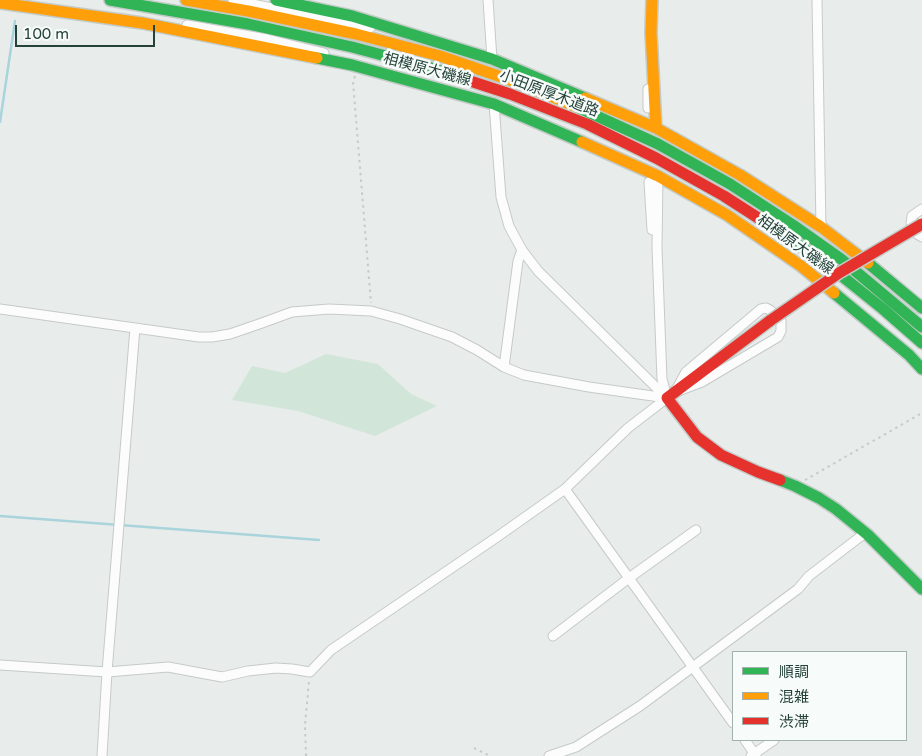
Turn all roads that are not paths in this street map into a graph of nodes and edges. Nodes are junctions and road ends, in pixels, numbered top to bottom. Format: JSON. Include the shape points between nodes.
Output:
{"nodes":[{"id":1,"x":110,"y":0,"type":"edge"},
{"id":2,"x":186,"y":0,"type":"edge"},
{"id":3,"x":233,"y":0,"type":"edge"},
{"id":4,"x":276,"y":0,"type":"edge"},
{"id":5,"x":488,"y":0,"type":"edge"},
{"id":6,"x":652,"y":0,"type":"edge"},
{"id":7,"x":817,"y":0,"type":"edge"},
{"id":8,"x":0,"y":3,"type":"edge"},
{"id":9,"x":142,"y":23,"type":"junction"},
{"id":10,"x":387,"y":27,"type":"junction"},
{"id":11,"x":651,"y":33,"type":"junction"},
{"id":12,"x":492,"y":59,"type":"junction"},
{"id":13,"x":399,"y":78,"type":"junction"},
{"id":14,"x":494,"y":104,"type":"junction"},
{"id":15,"x":648,"y":108,"type":"dead end"},
{"id":16,"x":656,"y":128,"type":"junction"},
{"id":17,"x":654,"y":179,"type":"junction"},
{"id":18,"x":922,"y":209,"type":"edge"},
{"id":19,"x":918,"y":226,"type":"edge"},
{"id":20,"x":821,"y":227,"type":"junction"},
{"id":21,"x":922,"y":238,"type":"edge"},
{"id":22,"x":522,"y":250,"type":"junction"},
{"id":23,"x":862,"y":258,"type":"junction"},
{"id":24,"x":922,"y":308,"type":"edge"},
{"id":25,"x":0,"y":309,"type":"edge"},
{"id":26,"x":922,"y":327,"type":"edge"},
{"id":27,"x":135,"y":328,"type":"junction"},
{"id":28,"x":922,"y":343,"type":"edge"},
{"id":29,"x":504,"y":367,"type":"junction"},
{"id":30,"x":922,"y":369,"type":"edge"},
{"id":31,"x":671,"y":395,"type":"junction"},
{"id":32,"x":565,"y":489,"type":"junction"},
{"id":33,"x":696,"y":530,"type":"dead end"},
{"id":34,"x":865,"y":533,"type":"junction"},
{"id":35,"x":629,"y":578,"type":"junction"},
{"id":36,"x":922,"y":589,"type":"edge"},
{"id":37,"x":553,"y":636,"type":"dead end"},
{"id":38,"x":0,"y":665,"type":"edge"},
{"id":39,"x":693,"y":666,"type":"junction"},
{"id":40,"x":107,"y":672,"type":"junction"},
{"id":41,"x":732,"y":722,"type":"edge"},
{"id":42,"x":746,"y":741,"type":"edge"},
{"id":43,"x":773,"y":741,"type":"edge"},
{"id":44,"x":754,"y":755,"type":"edge"},
{"id":45,"x":102,"y":756,"type":"edge"},
{"id":46,"x":549,"y":756,"type":"edge"}],
"edges":[{"from":1,"to":28,"type":"main road","name":"小田原厚木道路","via":[[248,24],[352,47],[445,72],[587,124],[707,186],[785,234],[832,268]]},
{"from":2,"to":26,"type":"main road","name":"小田原厚木道路","via":[[356,34],[440,56],[591,112],[658,144],[793,224],[841,259]]},
{"from":3,"to":10,"type":"street","via":[[375,29]]},
{"from":4,"to":10,"type":"main road","name":"相模原大磯線"},
{"from":5,"to":12,"type":"street"},
{"from":6,"to":11,"type":"main road"},
{"from":7,"to":20,"type":"street"},
{"from":8,"to":9,"type":"main road","name":"相模原大磯線"},
{"from":9,"to":13,"type":"main road","name":"相模原大磯線"},
{"from":9,"to":13,"type":"street","via":[[170,22],[267,39],[388,69]]},
{"from":10,"to":12,"type":"main road","name":"相模原大磯線"},
{"from":11,"to":15,"type":"street"},
{"from":11,"to":16,"type":"main road"},
{"from":12,"to":16,"type":"main road","name":"相模原大磯線"},
{"from":13,"to":14,"type":"main road","name":"相模原大磯線"},
{"from":14,"to":17,"type":"main road","name":"相模原大磯線","via":[[636,165]]},
{"from":14,"to":22,"type":"street","via":[[501,197],[508,226]]},
{"from":16,"to":20,"type":"main road","name":"相模原大磯線","via":[[740,174]]},
{"from":17,"to":30,"type":"main road","name":"相模原大磯線","via":[[727,215],[801,266]]},
{"from":17,"to":31,"type":"street","via":[[662,379]]},
{"from":18,"to":19,"type":"street","via":[[912,216],[912,222]]},
{"from":19,"to":21,"type":"street","via":[[917,234]]},
{"from":19,"to":23,"type":"street"},
{"from":19,"to":31,"type":"main road","bridge":true,"via":[[839,273]]},
{"from":20,"to":23,"type":"main road","name":"相模原大磯線"},
{"from":22,"to":29,"type":"street"},
{"from":22,"to":31,"type":"street","via":[[538,271]]},
{"from":23,"to":24,"type":"main road","name":"相模原大磯線"},
{"from":25,"to":27,"type":"street"},
{"from":27,"to":29,"type":"street","via":[[212,337],[292,312],[371,310],[452,337]]},
{"from":27,"to":40,"type":"street"},
{"from":29,"to":31,"type":"street","via":[[524,375],[589,387]]},
{"from":31,"to":31,"type":"street","via":[[686,372],[760,309],[770,310],[781,321],[778,338],[702,382]]},
{"from":31,"to":32,"type":"street","via":[[628,428]]},
{"from":31,"to":34,"type":"main road","via":[[697,437],[721,455],[819,498]]},
{"from":32,"to":35,"type":"street"},
{"from":32,"to":40,"type":"street","via":[[331,650],[310,672],[276,668],[222,677],[168,667]]},
{"from":33,"to":35,"type":"street"},
{"from":34,"to":36,"type":"main road"},
{"from":34,"to":39,"type":"street","via":[[809,576],[798,589]]},
{"from":35,"to":37,"type":"street"},
{"from":35,"to":39,"type":"street"},
{"from":38,"to":40,"type":"street"},
{"from":39,"to":41,"type":"street"},
{"from":39,"to":46,"type":"street","via":[[640,706],[576,747]]},
{"from":40,"to":45,"type":"street"},
{"from":42,"to":44,"type":"street"},
{"from":43,"to":44,"type":"street"}]}
